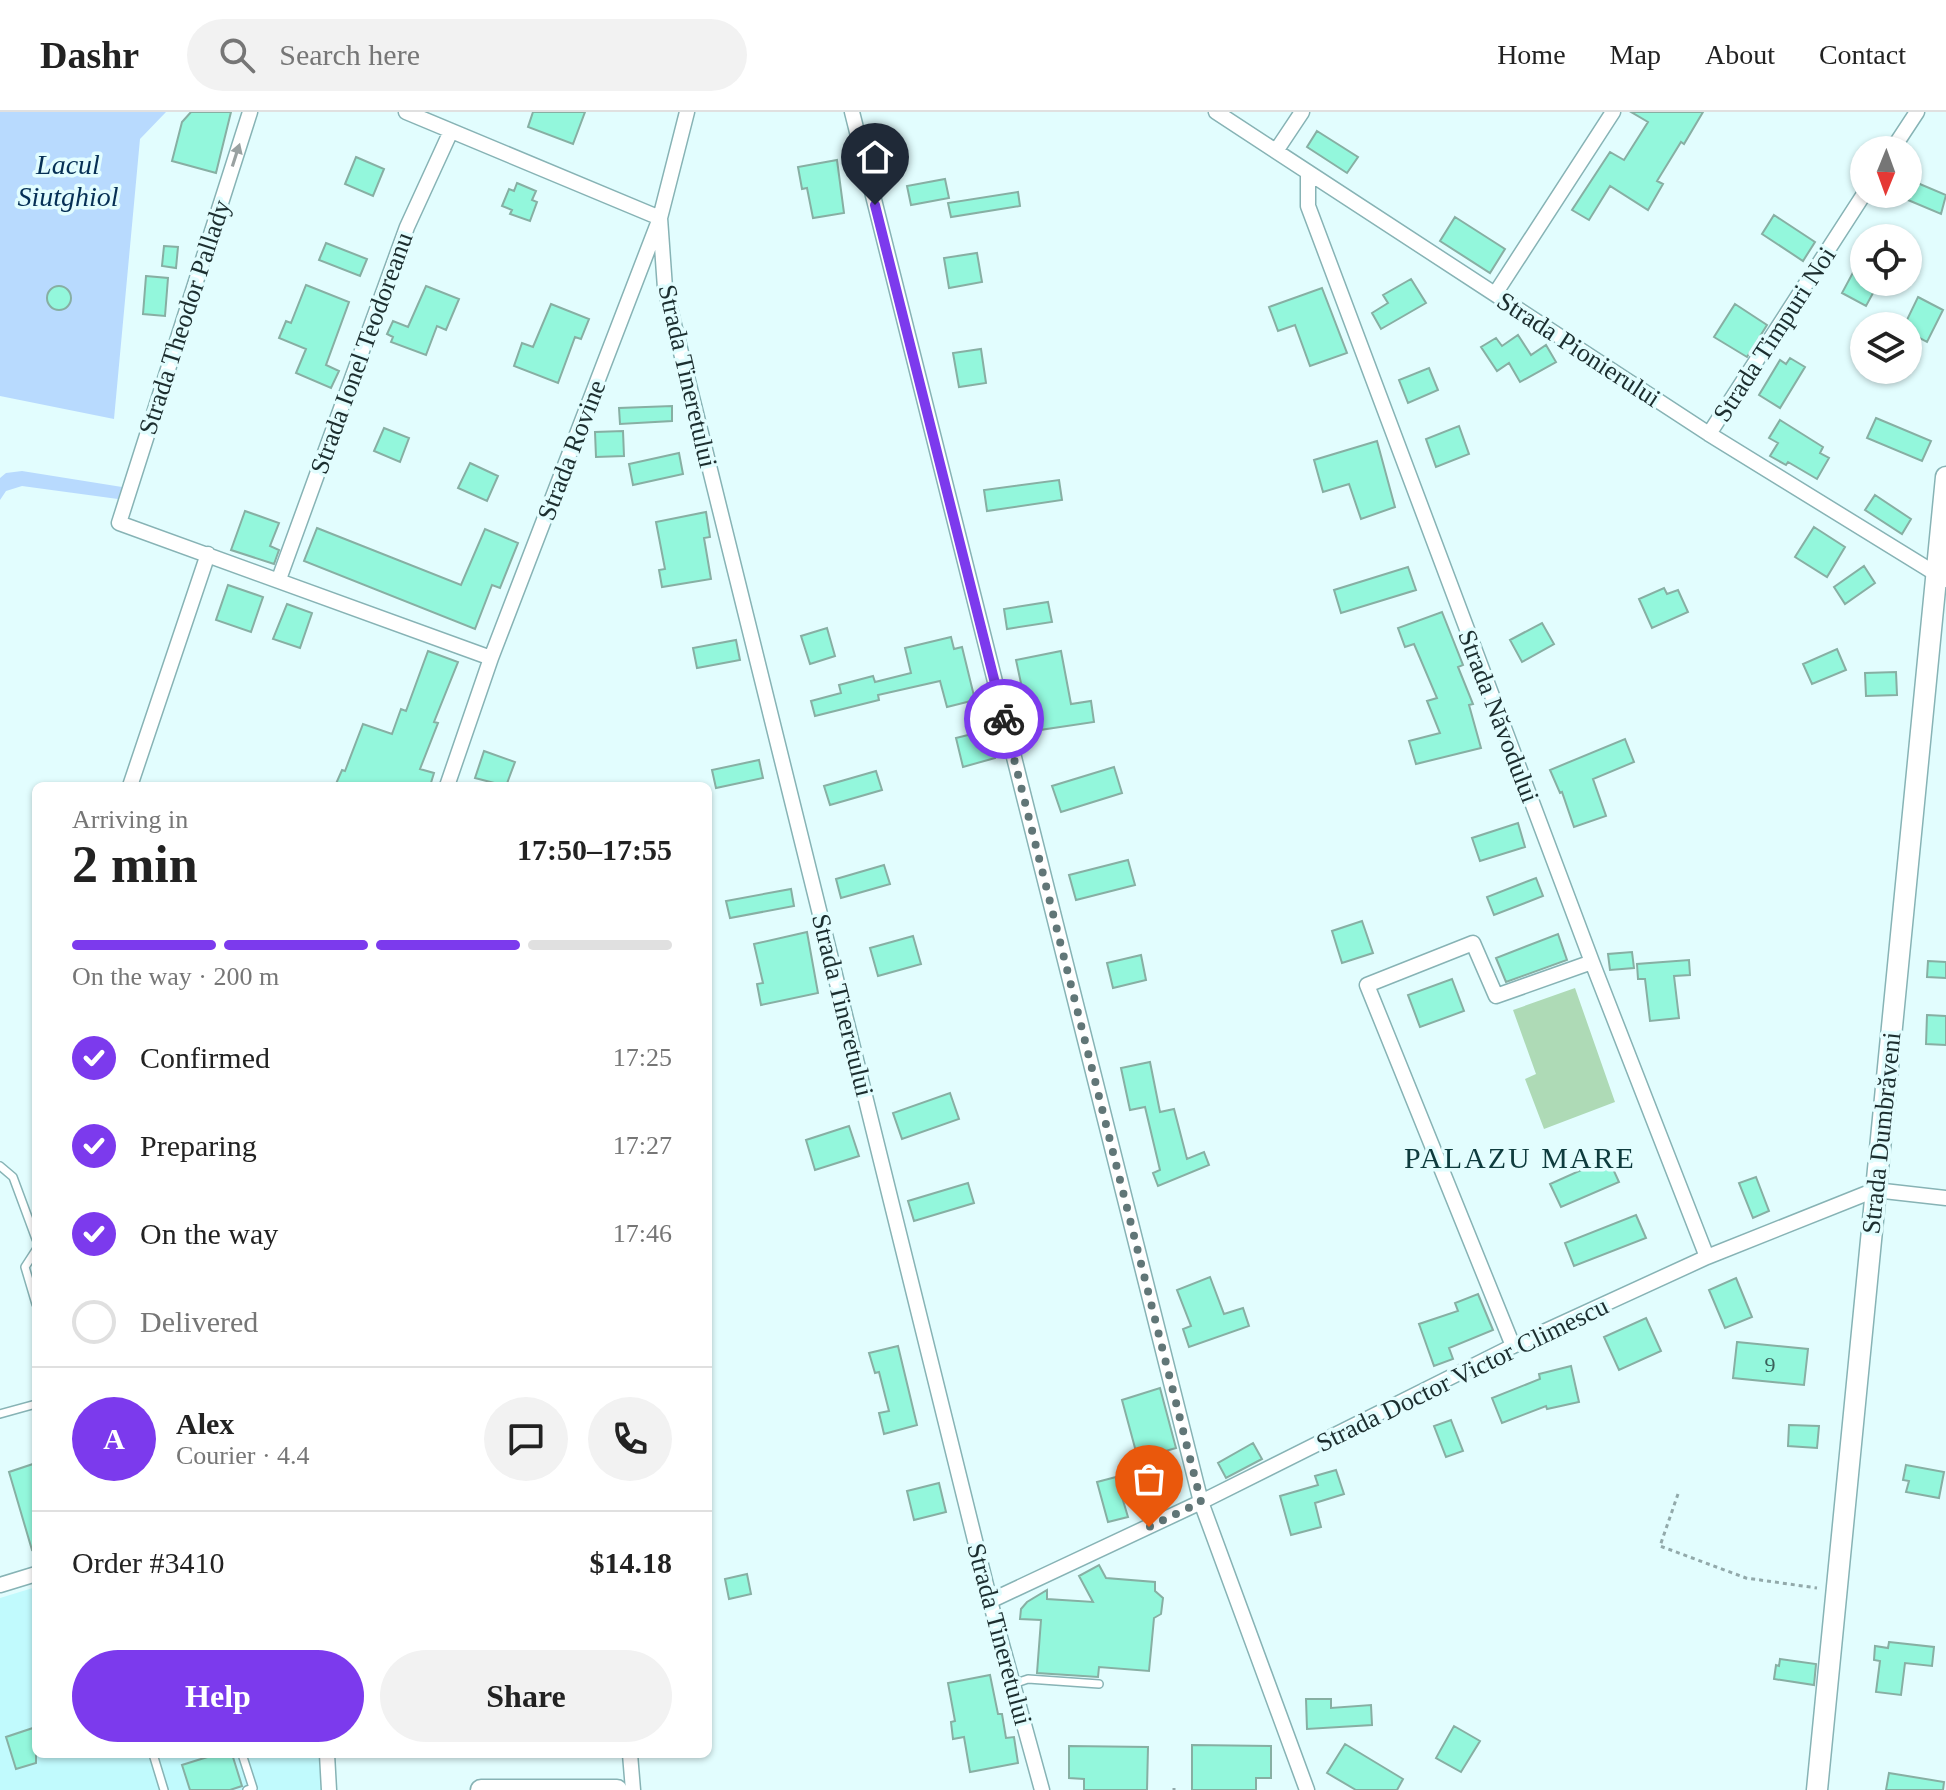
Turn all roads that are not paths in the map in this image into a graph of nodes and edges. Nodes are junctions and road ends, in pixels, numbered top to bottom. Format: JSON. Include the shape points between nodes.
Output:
{"nodes":[{"id":1,"x":250,"y":112,"type":"edge"},
{"id":2,"x":406,"y":112,"type":"edge"},
{"id":3,"x":687,"y":112,"type":"edge"},
{"id":4,"x":852,"y":112,"type":"edge"},
{"id":5,"x":1216,"y":112,"type":"edge"},
{"id":6,"x":1302,"y":112,"type":"edge"},
{"id":7,"x":1613,"y":112,"type":"edge"},
{"id":8,"x":1917,"y":112,"type":"edge"},
{"id":9,"x":451,"y":131,"type":"junction"},
{"id":10,"x":1901,"y":136,"type":"edge"},
{"id":11,"x":1276,"y":151,"type":"junction"},
{"id":12,"x":1308,"y":172,"type":"junction"},
{"id":13,"x":1855,"y":208,"type":"edge"},
{"id":14,"x":660,"y":218,"type":"junction"},
{"id":15,"x":1495,"y":294,"type":"junction"},
{"id":16,"x":1709,"y":434,"type":"junction"},
{"id":17,"x":1946,"y":477,"type":"edge"},
{"id":18,"x":208,"y":554,"type":"junction"},
{"id":19,"x":1941,"y":577,"type":"edge"},
{"id":20,"x":279,"y":579,"type":"junction"},
{"id":21,"x":491,"y":658,"type":"junction"},
{"id":22,"x":131,"y":782,"type":"edge"},
{"id":23,"x":448,"y":782,"type":"edge"},
{"id":24,"x":1592,"y":962,"type":"junction"},
{"id":25,"x":0,"y":1166,"type":"edge"},
{"id":26,"x":1875,"y":1190,"type":"junction"},
{"id":27,"x":1946,"y":1198,"type":"edge"},
{"id":28,"x":32,"y":1228,"type":"edge"},
{"id":29,"x":32,"y":1256,"type":"edge"},
{"id":30,"x":1707,"y":1257,"type":"junction"},
{"id":31,"x":32,"y":1291,"type":"edge"},
{"id":32,"x":1513,"y":1346,"type":"junction"},
{"id":33,"x":32,"y":1405,"type":"edge"},
{"id":34,"x":0,"y":1414,"type":"edge"},
{"id":35,"x":1201,"y":1502,"type":"junction"},
{"id":36,"x":32,"y":1575,"type":"edge"},
{"id":37,"x":0,"y":1585,"type":"edge"},
{"id":38,"x":990,"y":1601,"type":"junction"},
{"id":39,"x":1013,"y":1684,"type":"junction"},
{"id":40,"x":1099,"y":1684,"type":"dead end"},
{"id":41,"x":154,"y":1758,"type":"edge"},
{"id":42,"x":243,"y":1758,"type":"edge"},
{"id":43,"x":327,"y":1758,"type":"edge"},
{"id":44,"x":630,"y":1758,"type":"edge"},
{"id":45,"x":164,"y":1790,"type":"edge"},
{"id":46,"x":247,"y":1790,"type":"edge"},
{"id":47,"x":329,"y":1790,"type":"edge"},
{"id":48,"x":481,"y":1790,"type":"edge"},
{"id":49,"x":617,"y":1790,"type":"edge"},
{"id":50,"x":633,"y":1790,"type":"edge"},
{"id":51,"x":1042,"y":1790,"type":"edge"},
{"id":52,"x":1307,"y":1790,"type":"edge"},
{"id":53,"x":1817,"y":1790,"type":"edge"}],
"edges":[{"from":18,"to":1,"type":"street","name":"Strada Theodor Pallady","one_way":true,"via":[[119,523]]},
{"from":2,"to":9,"type":"street"},
{"from":3,"to":14,"type":"street","name":"Strada Rovine"},
{"from":4,"to":35,"type":"street"},
{"from":5,"to":11,"type":"street","name":"Strada Pionierului"},
{"from":6,"to":11,"type":"street"},
{"from":7,"to":15,"type":"street"},
{"from":8,"to":10,"type":"street"},
{"from":9,"to":14,"type":"street"},
{"from":9,"to":20,"type":"street","name":"Strada Ionel Teodoreanu","via":[[407,227]]},
{"from":11,"to":12,"type":"street","name":"Strada Pionierului"},
{"from":12,"to":15,"type":"street","name":"Strada Pionierului"},
{"from":12,"to":24,"type":"street","name":"Strada Năvodului","via":[[1308,206]]},
{"from":13,"to":16,"type":"street","name":"Strada Timpuri Noi"},
{"from":14,"to":21,"type":"street","name":"Strada Rovine"},
{"from":14,"to":38,"type":"street","name":"Strada Tineretului","via":[[665,288]]},
{"from":15,"to":16,"type":"street","name":"Strada Pionierului"},
{"from":16,"to":19,"type":"street","name":"Strada Pionierului"},
{"from":17,"to":19,"type":"street","name":"Strada Dumbrăveni"},
{"from":18,"to":20,"type":"street"},
{"from":18,"to":22,"type":"street"},
{"from":19,"to":26,"type":"street","name":"Strada Dumbrăveni"},
{"from":20,"to":21,"type":"street"},
{"from":21,"to":23,"type":"street","name":"Strada Rovine"},
{"from":24,"to":30,"type":"street","name":"Strada Năvodului"},
{"from":24,"to":32,"type":"street","via":[[1496,996],[1473,943],[1367,985]]},
{"from":25,"to":28,"type":"lane","via":[[13,1177]]},
{"from":26,"to":27,"type":"street","name":"Strada Doctor Victor Climescu"},
{"from":26,"to":30,"type":"street","name":"Strada Doctor Victor Climescu"},
{"from":26,"to":53,"type":"street","name":"Strada Dumbrăveni"},
{"from":29,"to":31,"type":"lane","via":[[25,1267]]},
{"from":30,"to":32,"type":"street","name":"Strada Doctor Victor Climescu"},
{"from":32,"to":35,"type":"street","name":"Strada Doctor Victor Climescu"},
{"from":33,"to":34,"type":"lane"},
{"from":35,"to":38,"type":"street","name":"Strada Doctor Victor Climescu"},
{"from":35,"to":52,"type":"street"},
{"from":36,"to":37,"type":"street"},
{"from":38,"to":39,"type":"street","name":"Strada Tineretului"},
{"from":39,"to":40,"type":"lane","via":[[1028,1679]]},
{"from":39,"to":51,"type":"street","name":"Strada Tineretului"},
{"from":41,"to":45,"type":"lane"},
{"from":42,"to":46,"type":"lane","via":[[253,1788]]},
{"from":43,"to":47,"type":"street"},
{"from":44,"to":50,"type":"street"},
{"from":48,"to":49,"type":"street"}]}
